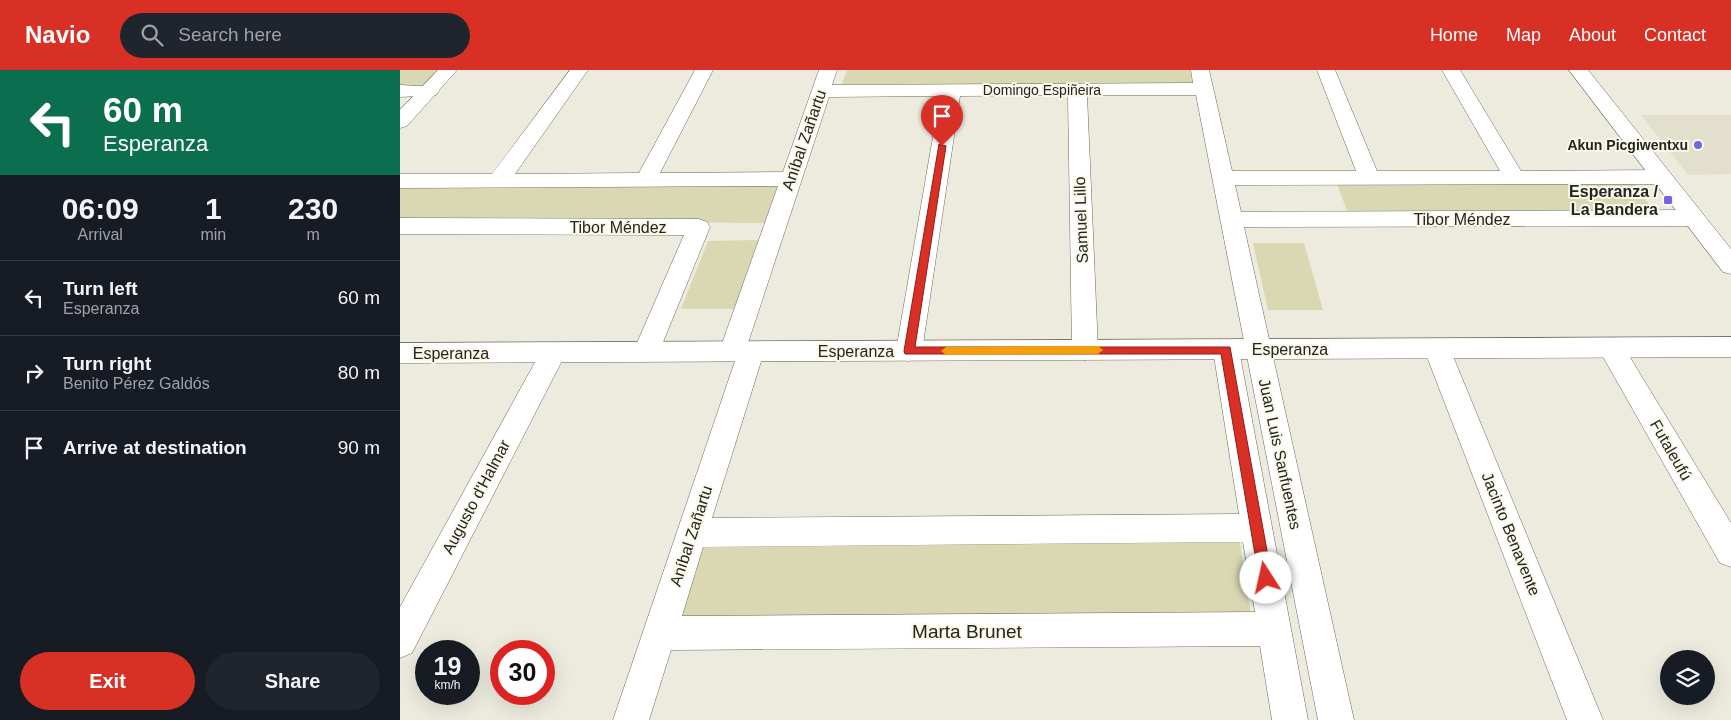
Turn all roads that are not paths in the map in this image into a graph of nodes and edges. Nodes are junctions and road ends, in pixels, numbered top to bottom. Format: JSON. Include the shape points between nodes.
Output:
{"nodes":[{"id":1,"x":448,"y":70,"type":"edge"},
{"id":2,"x":579,"y":70,"type":"edge"},
{"id":3,"x":704,"y":70,"type":"edge"},
{"id":4,"x":1326,"y":70,"type":"edge"},
{"id":5,"x":1451,"y":70,"type":"edge"},
{"id":6,"x":1578,"y":70,"type":"edge"},
{"id":7,"x":825,"y":80,"type":"edge"},
{"id":8,"x":1202,"y":80,"type":"edge"},
{"id":9,"x":951,"y":90,"type":"junction"},
{"id":10,"x":1076,"y":90,"type":"junction"},
{"id":11,"x":400,"y":91,"type":"edge"},
{"id":12,"x":428,"y":91,"type":"junction"},
{"id":13,"x":400,"y":122,"type":"edge"},
{"id":14,"x":1514,"y":177,"type":"junction"},
{"id":15,"x":1661,"y":177,"type":"junction"},
{"id":16,"x":1223,"y":178,"type":"junction"},
{"id":17,"x":1369,"y":178,"type":"junction"},
{"id":18,"x":791,"y":179,"type":"junction"},
{"id":19,"x":499,"y":180,"type":"junction"},
{"id":20,"x":646,"y":180,"type":"junction"},
{"id":21,"x":400,"y":181,"type":"edge"},
{"id":22,"x":1693,"y":218,"type":"junction"},
{"id":23,"x":1231,"y":220,"type":"junction"},
{"id":24,"x":400,"y":226,"type":"edge"},
{"id":25,"x":1731,"y":266,"type":"edge"},
{"id":26,"x":1731,"y":347,"type":"edge"},
{"id":27,"x":1612,"y":348,"type":"junction"},
{"id":28,"x":1258,"y":349,"type":"junction"},
{"id":29,"x":1437,"y":349,"type":"junction"},
{"id":30,"x":1085,"y":350,"type":"junction"},
{"id":31,"x":1226,"y":350,"type":"junction"},
{"id":32,"x":909,"y":351,"type":"junction"},
{"id":33,"x":646,"y":352,"type":"junction"},
{"id":34,"x":742,"y":352,"type":"junction"},
{"id":35,"x":400,"y":353,"type":"edge"},
{"id":36,"x":553,"y":353,"type":"junction"},
{"id":37,"x":1257,"y":528,"type":"junction"},
{"id":38,"x":692,"y":533,"type":"junction"},
{"id":39,"x":1731,"y":552,"type":"edge"},
{"id":40,"x":1274,"y":629,"type":"junction"},
{"id":41,"x":659,"y":633,"type":"junction"},
{"id":42,"x":400,"y":641,"type":"edge"},
{"id":43,"x":631,"y":720,"type":"edge"},
{"id":44,"x":1290,"y":720,"type":"edge"},
{"id":45,"x":1336,"y":720,"type":"edge"},
{"id":46,"x":1585,"y":720,"type":"edge"}],
"edges":[{"from":1,"to":12,"type":"street"},
{"from":2,"to":19,"type":"street"},
{"from":3,"to":20,"type":"street"},
{"from":4,"to":17,"type":"street"},
{"from":5,"to":14,"type":"street"},
{"from":6,"to":15,"type":"street"},
{"from":7,"to":9,"type":"street","name":"Domingo Espiñeira"},
{"from":7,"to":18,"type":"street","name":"Aníbal Zañartu"},
{"from":8,"to":10,"type":"street","name":"Domingo Espiñeira"},
{"from":8,"to":16,"type":"street","name":"Juan Luis Sanfuentes"},
{"from":9,"to":10,"type":"street","name":"Domingo Espiñeira"},
{"from":9,"to":32,"type":"street"},
{"from":10,"to":30,"type":"street","name":"Samuel Lillo"},
{"from":11,"to":12,"type":"street"},
{"from":12,"to":13,"type":"street"},
{"from":14,"to":15,"type":"street"},
{"from":14,"to":17,"type":"street"},
{"from":15,"to":22,"type":"street"},
{"from":16,"to":17,"type":"street"},
{"from":16,"to":23,"type":"street","name":"Juan Luis Sanfuentes"},
{"from":18,"to":20,"type":"street"},
{"from":18,"to":34,"type":"street","name":"Aníbal Zañartu"},
{"from":19,"to":20,"type":"street"},
{"from":19,"to":21,"type":"street"},
{"from":22,"to":23,"type":"street","name":"Tibor Méndez"},
{"from":22,"to":25,"type":"street"},
{"from":23,"to":28,"type":"street","name":"Juan Luis Sanfuentes"},
{"from":24,"to":33,"type":"street","name":"Tibor Méndez","via":[[699,227]]},
{"from":26,"to":27,"type":"street","name":"Esperanza"},
{"from":27,"to":29,"type":"street","name":"Esperanza"},
{"from":27,"to":39,"type":"street","name":"Futaleufú"},
{"from":28,"to":29,"type":"street","name":"Esperanza"},
{"from":28,"to":31,"type":"street","name":"Esperanza"},
{"from":28,"to":45,"type":"street","name":"Juan Luis Sanfuentes"},
{"from":29,"to":46,"type":"street","name":"Jacinto Benavente"},
{"from":30,"to":31,"type":"street","name":"Esperanza"},
{"from":30,"to":32,"type":"street","name":"Esperanza"},
{"from":31,"to":37,"type":"street","name":"Juan Luis Sanfuentes"},
{"from":32,"to":34,"type":"street","name":"Esperanza"},
{"from":33,"to":34,"type":"street","name":"Esperanza"},
{"from":33,"to":36,"type":"street","name":"Esperanza"},
{"from":34,"to":38,"type":"street","name":"Aníbal Zañartu"},
{"from":35,"to":36,"type":"street","name":"Esperanza"},
{"from":36,"to":42,"type":"street","name":"Augusto d'Halmar"},
{"from":37,"to":38,"type":"street"},
{"from":37,"to":40,"type":"street","name":"Juan Luis Sanfuentes"},
{"from":38,"to":41,"type":"street","name":"Aníbal Zañartu"},
{"from":40,"to":41,"type":"street","name":"Marta Brunet"},
{"from":40,"to":44,"type":"street","name":"Juan Luis Sanfuentes"},
{"from":41,"to":43,"type":"street","name":"Aníbal Zañartu"}]}
